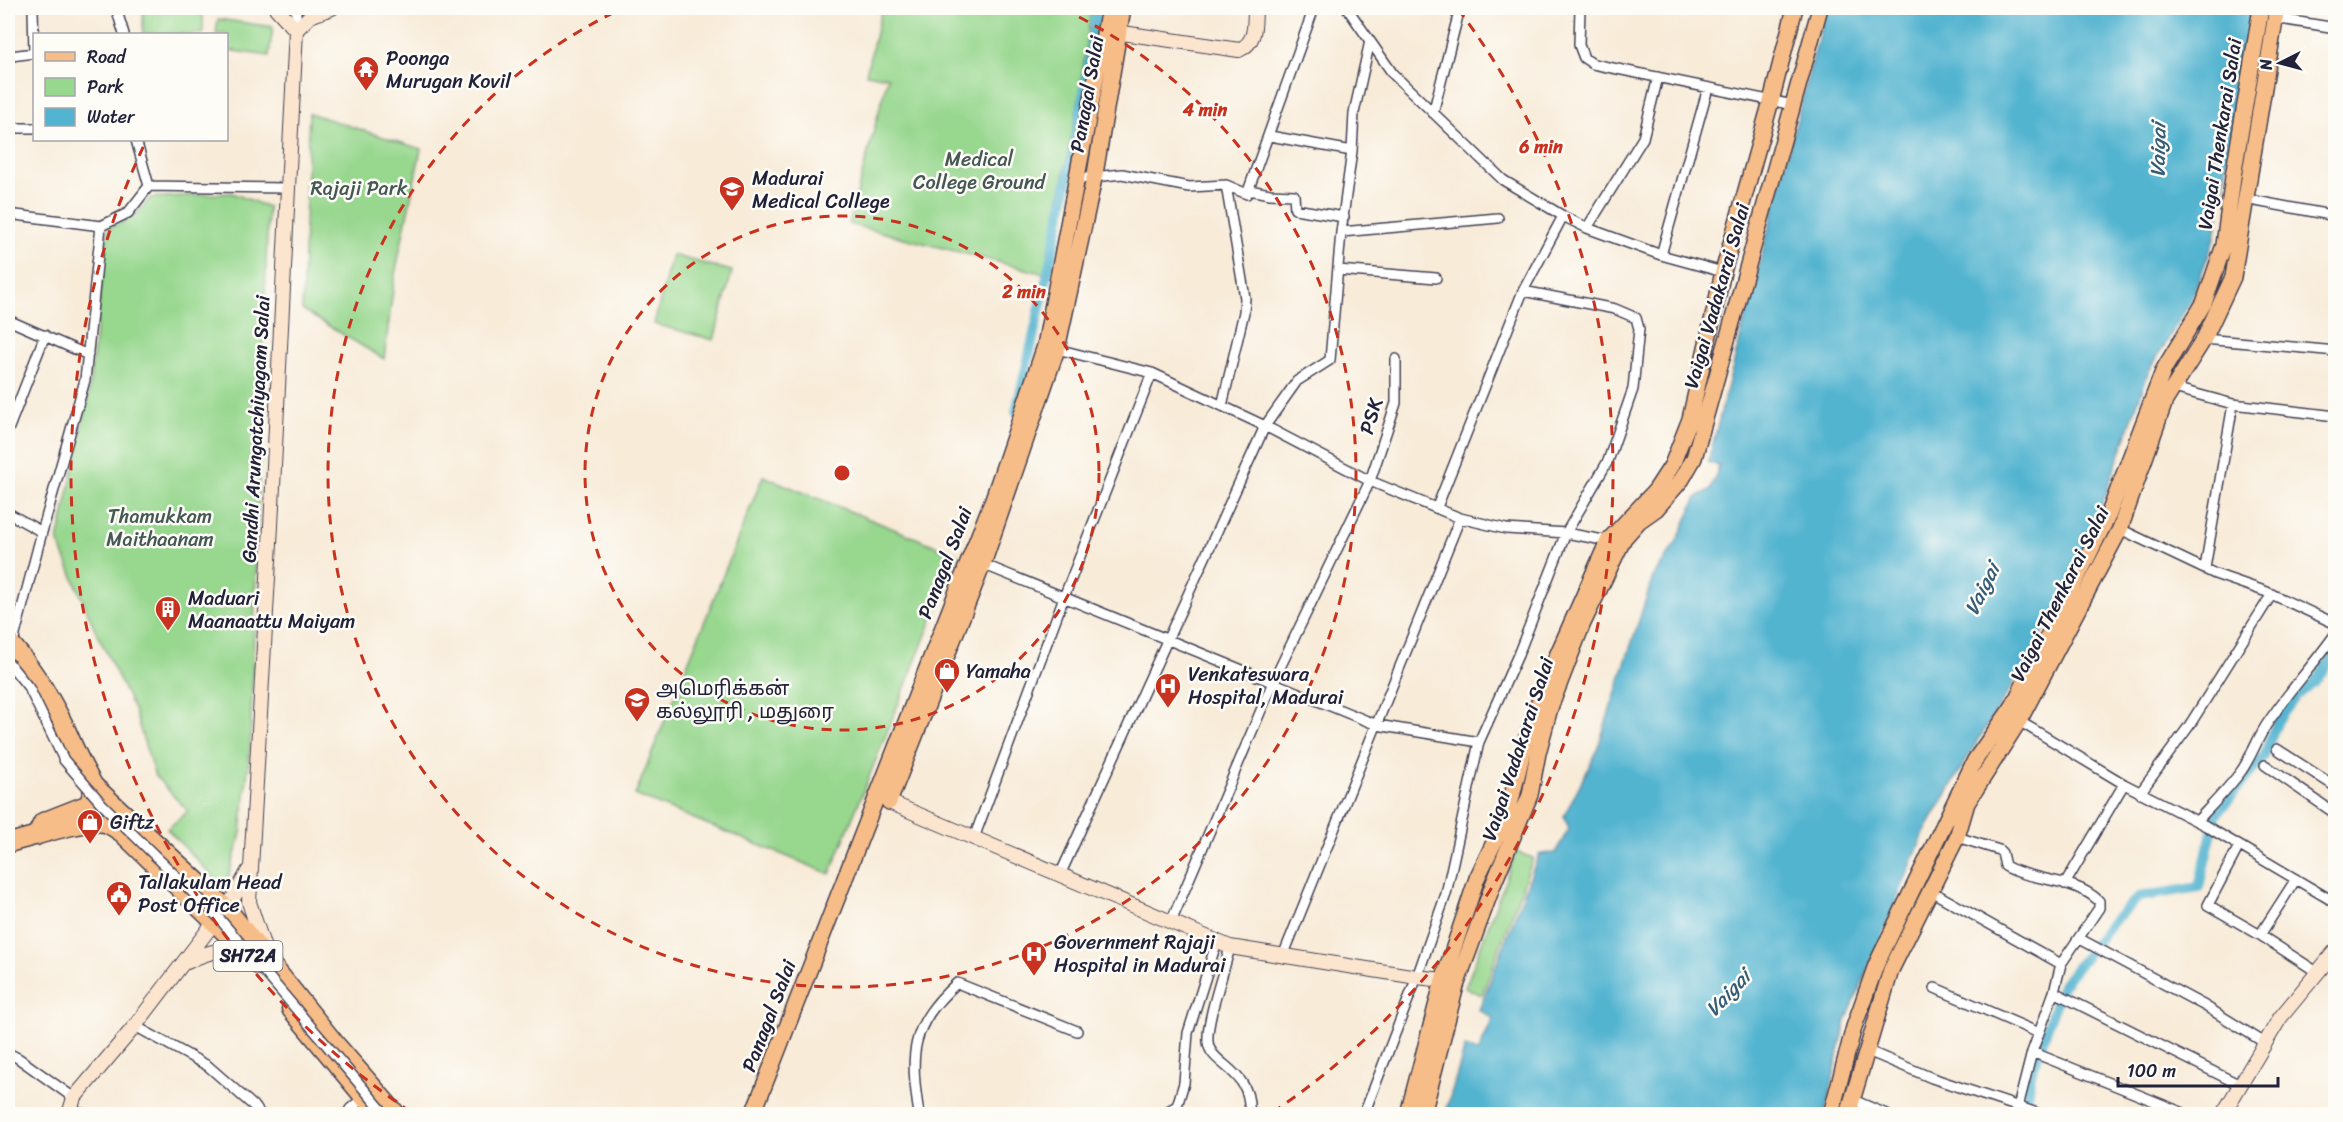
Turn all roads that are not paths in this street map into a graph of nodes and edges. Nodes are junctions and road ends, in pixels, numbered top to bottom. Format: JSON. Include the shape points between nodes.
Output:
{"nodes":[{"id":1,"x":33,"y":8,"type":"edge"},
{"id":2,"x":116,"y":8,"type":"edge"},
{"id":3,"x":276,"y":8,"type":"edge"},
{"id":4,"x":296,"y":8,"type":"edge"},
{"id":5,"x":332,"y":8,"type":"edge"},
{"id":6,"x":1109,"y":8,"type":"edge"},
{"id":7,"x":1124,"y":8,"type":"edge"},
{"id":8,"x":1255,"y":8,"type":"edge"},
{"id":9,"x":1314,"y":8,"type":"edge"},
{"id":10,"x":1347,"y":8,"type":"edge"},
{"id":11,"x":1460,"y":8,"type":"edge"},
{"id":12,"x":1580,"y":8,"type":"edge"},
{"id":13,"x":1795,"y":8,"type":"edge"},
{"id":14,"x":1820,"y":8,"type":"edge"},
{"id":15,"x":2261,"y":8,"type":"edge"},
{"id":16,"x":2275,"y":13,"type":"edge"},
{"id":17,"x":2336,"y":28,"type":"edge"},
{"id":18,"x":296,"y":30,"type":"junction"},
{"id":19,"x":1113,"y":32,"type":"junction"},
{"id":20,"x":34,"y":33,"type":"edge"},
{"id":21,"x":124,"y":33,"type":"edge"},
{"id":22,"x":1370,"y":41,"type":"junction"},
{"id":23,"x":33,"y":53,"type":"edge"},
{"id":24,"x":8,"y":61,"type":"edge"},
{"id":25,"x":1658,"y":77,"type":"junction"},
{"id":26,"x":1708,"y":88,"type":"junction"},
{"id":27,"x":1771,"y":101,"type":"junction"},
{"id":28,"x":1793,"y":105,"type":"junction"},
{"id":29,"x":1433,"y":113,"type":"junction"},
{"id":30,"x":8,"y":128,"type":"edge"},
{"id":31,"x":33,"y":129,"type":"edge"},
{"id":32,"x":1269,"y":136,"type":"junction"},
{"id":33,"x":136,"y":141,"type":"edge"},
{"id":34,"x":1352,"y":151,"type":"junction"},
{"id":35,"x":1094,"y":177,"type":"junction"},
{"id":36,"x":1076,"y":179,"type":"junction"},
{"id":37,"x":1226,"y":185,"type":"junction"},
{"id":38,"x":149,"y":186,"type":"junction"},
{"id":39,"x":287,"y":188,"type":"junction"},
{"id":40,"x":1249,"y":190,"type":"junction"},
{"id":41,"x":2245,"y":199,"type":"junction"},
{"id":42,"x":8,"y":214,"type":"edge"},
{"id":43,"x":1563,"y":216,"type":"junction"},
{"id":44,"x":2336,"y":216,"type":"edge"},
{"id":45,"x":1344,"y":217,"type":"junction"},
{"id":46,"x":1498,"y":218,"type":"dead end"},
{"id":47,"x":101,"y":226,"type":"junction"},
{"id":48,"x":1587,"y":228,"type":"junction"},
{"id":49,"x":1341,"y":232,"type":"junction"},
{"id":50,"x":1661,"y":255,"type":"junction"},
{"id":51,"x":1338,"y":270,"type":"junction"},
{"id":52,"x":1723,"y":272,"type":"junction"},
{"id":53,"x":1436,"y":278,"type":"dead end"},
{"id":54,"x":1523,"y":291,"type":"junction"},
{"id":55,"x":8,"y":320,"type":"edge"},
{"id":56,"x":45,"y":335,"type":"junction"},
{"id":57,"x":2204,"y":339,"type":"junction"},
{"id":58,"x":1051,"y":347,"type":"junction"},
{"id":59,"x":2336,"y":351,"type":"edge"},
{"id":60,"x":88,"y":355,"type":"junction"},
{"id":61,"x":1396,"y":359,"type":"dead end"},
{"id":62,"x":1152,"y":373,"type":"junction"},
{"id":63,"x":2174,"y":388,"type":"junction"},
{"id":64,"x":2233,"y":404,"type":"junction"},
{"id":65,"x":1222,"y":406,"type":"junction"},
{"id":66,"x":2336,"y":416,"type":"edge"},
{"id":67,"x":1265,"y":426,"type":"junction"},
{"id":68,"x":8,"y":430,"type":"edge"},
{"id":69,"x":1370,"y":481,"type":"junction"},
{"id":70,"x":1437,"y":507,"type":"junction"},
{"id":71,"x":8,"y":513,"type":"edge"},
{"id":72,"x":1460,"y":518,"type":"junction"},
{"id":73,"x":2120,"y":530,"type":"junction"},
{"id":74,"x":42,"y":532,"type":"junction"},
{"id":75,"x":1566,"y":533,"type":"junction"},
{"id":76,"x":1608,"y":541,"type":"junction"},
{"id":77,"x":976,"y":561,"type":"junction"},
{"id":78,"x":2205,"y":568,"type":"junction"},
{"id":79,"x":2272,"y":594,"type":"junction"},
{"id":80,"x":1064,"y":597,"type":"junction"},
{"id":81,"x":2336,"y":624,"type":"edge"},
{"id":82,"x":2336,"y":633,"type":"edge"},
{"id":83,"x":1169,"y":640,"type":"junction"},
{"id":84,"x":9,"y":650,"type":"edge"},
{"id":85,"x":1273,"y":682,"type":"junction"},
{"id":86,"x":2019,"y":722,"type":"junction"},
{"id":87,"x":1377,"y":725,"type":"junction"},
{"id":88,"x":1479,"y":742,"type":"junction"},
{"id":89,"x":2277,"y":749,"type":"dead end"},
{"id":90,"x":2265,"y":765,"type":"dead end"},
{"id":91,"x":2124,"y":784,"type":"junction"},
{"id":92,"x":94,"y":786,"type":"junction"},
{"id":93,"x":2336,"y":787,"type":"edge"},
{"id":94,"x":2140,"y":793,"type":"junction"},
{"id":95,"x":889,"y":802,"type":"joint"},
{"id":96,"x":2336,"y":814,"type":"edge"},
{"id":97,"x":2197,"y":822,"type":"junction"},
{"id":98,"x":36,"y":836,"type":"junction"},
{"id":99,"x":1956,"y":837,"type":"junction"},
{"id":100,"x":974,"y":838,"type":"junction"},
{"id":101,"x":8,"y":843,"type":"edge"},
{"id":102,"x":2239,"y":846,"type":"junction"},
{"id":103,"x":252,"y":865,"type":"junction"},
{"id":104,"x":1060,"y":875,"type":"junction"},
{"id":105,"x":2296,"y":879,"type":"junction"},
{"id":106,"x":2066,"y":884,"type":"junction"},
{"id":107,"x":1929,"y":891,"type":"junction"},
{"id":108,"x":2336,"y":903,"type":"edge"},
{"id":109,"x":221,"y":915,"type":"junction"},
{"id":110,"x":1171,"y":922,"type":"junction"},
{"id":111,"x":2260,"y":935,"type":"junction"},
{"id":112,"x":2084,"y":940,"type":"junction"},
{"id":113,"x":1217,"y":941,"type":"junction"},
{"id":114,"x":1230,"y":947,"type":"junction"},
{"id":115,"x":2336,"y":950,"type":"edge"},
{"id":116,"x":1283,"y":956,"type":"junction"},
{"id":117,"x":183,"y":963,"type":"junction"},
{"id":118,"x":2061,"y":964,"type":"junction"},
{"id":119,"x":266,"y":968,"type":"junction"},
{"id":120,"x":2325,"y":969,"type":"edge"},
{"id":121,"x":1418,"y":977,"type":"junction"},
{"id":122,"x":1449,"y":983,"type":"junction"},
{"id":123,"x":1935,"y":988,"type":"dead end"},
{"id":124,"x":2054,"y":992,"type":"junction"},
{"id":125,"x":135,"y":1026,"type":"junction"},
{"id":126,"x":1077,"y":1031,"type":"dead end"},
{"id":127,"x":2039,"y":1033,"type":"junction"},
{"id":128,"x":2265,"y":1043,"type":"junction"},
{"id":129,"x":1868,"y":1051,"type":"junction"},
{"id":130,"x":2032,"y":1052,"type":"junction"},
{"id":131,"x":8,"y":1053,"type":"edge"},
{"id":132,"x":2240,"y":1085,"type":"junction"},
{"id":133,"x":363,"y":1098,"type":"junction"},
{"id":134,"x":1851,"y":1107,"type":"edge"},
{"id":135,"x":2018,"y":1107,"type":"junction"},
{"id":136,"x":75,"y":1109,"type":"edge"},
{"id":137,"x":260,"y":1114,"type":"edge"},
{"id":138,"x":348,"y":1114,"type":"edge"},
{"id":139,"x":378,"y":1114,"type":"edge"},
{"id":140,"x":385,"y":1114,"type":"edge"},
{"id":141,"x":396,"y":1114,"type":"edge"},
{"id":142,"x":753,"y":1114,"type":"edge"},
{"id":143,"x":919,"y":1114,"type":"edge"},
{"id":144,"x":1162,"y":1114,"type":"edge"},
{"id":145,"x":1249,"y":1114,"type":"edge"},
{"id":146,"x":1364,"y":1114,"type":"edge"},
{"id":147,"x":1408,"y":1114,"type":"edge"},
{"id":148,"x":1423,"y":1114,"type":"edge"},
{"id":149,"x":1832,"y":1114,"type":"edge"},
{"id":150,"x":1886,"y":1114,"type":"edge"},
{"id":151,"x":2040,"y":1114,"type":"edge"},
{"id":152,"x":2186,"y":1114,"type":"edge"},
{"id":153,"x":2223,"y":1114,"type":"edge"}],
"edges":[{"from":1,"to":20,"type":"street"},
{"from":2,"to":21,"type":"street"},
{"from":3,"to":18,"type":"street"},
{"from":4,"to":18,"type":"street"},
{"from":5,"to":18,"type":"street","via":[[310,16]]},
{"from":6,"to":19,"type":"main road","name":"Panagal Salai"},
{"from":7,"to":19,"type":"main road","name":"Panagal Salai"},
{"from":8,"to":19,"type":"street","via":[[1253,39],[1239,50]]},
{"from":9,"to":32,"type":"street"},
{"from":10,"to":22,"type":"street"},
{"from":11,"to":29,"type":"street"},
{"from":12,"to":25,"type":"street","via":[[1579,45],[1584,58],[1593,64]]},
{"from":13,"to":27,"type":"main road","name":"Vaigai Vadakarai Salai"},
{"from":14,"to":28,"type":"main road","name":"Vaigai Vadakarai Salai"},
{"from":15,"to":149,"type":"main road","name":"Vaigai Thenkarai Salai","via":[[2224,245],[2204,303],[2163,369],[2108,516],[2013,706],[1975,760],[1876,965],[1854,1026]]},
{"from":16,"to":17,"type":"street"},
{"from":16,"to":41,"type":"main road","name":"Vaigai Thenkarai Salai"},
{"from":18,"to":39,"type":"street","name":"Gandhi Arungatchiyagam Salai"},
{"from":19,"to":35,"type":"main road","name":"Panagal Salai"},
{"from":19,"to":36,"type":"main road","name":"Panagal Salai"},
{"from":22,"to":29,"type":"street","via":[[1393,74]]},
{"from":22,"to":34,"type":"street","via":[[1354,113]]},
{"from":23,"to":24,"type":"street","via":[[11,56]]},
{"from":25,"to":26,"type":"street"},
{"from":25,"to":48,"type":"street","via":[[1643,138]]},
{"from":26,"to":27,"type":"street"},
{"from":26,"to":50,"type":"street"},
{"from":27,"to":28,"type":"street"},
{"from":27,"to":52,"type":"main road","name":"Vaigai Vadakarai Salai"},
{"from":28,"to":122,"type":"main road","name":"Vaigai Vadakarai Salai","via":[[1694,458],[1656,509],[1624,538],[1583,623],[1550,708],[1530,795]]},
{"from":29,"to":43,"type":"street","via":[[1503,180]]},
{"from":30,"to":31,"type":"street"},
{"from":32,"to":34,"type":"street"},
{"from":32,"to":40,"type":"street"},
{"from":33,"to":38,"type":"street"},
{"from":34,"to":45,"type":"street"},
{"from":35,"to":36,"type":"street"},
{"from":35,"to":37,"type":"street","via":[[1122,174],[1189,187]]},
{"from":35,"to":58,"type":"main road","name":"Panagal Salai"},
{"from":36,"to":58,"type":"main road","name":"Panagal Salai"},
{"from":37,"to":40,"type":"street","via":[[1247,194]]},
{"from":37,"to":65,"type":"street","via":[[1245,298]]},
{"from":38,"to":39,"type":"street"},
{"from":38,"to":47,"type":"street","via":[[128,213]]},
{"from":39,"to":103,"type":"street","name":"Gandhi Arungatchiyagam Salai"},
{"from":40,"to":45,"type":"street","via":[[1294,195],[1295,209]]},
{"from":41,"to":44,"type":"street"},
{"from":41,"to":57,"type":"main road","name":"Vaigai Thenkarai Salai","via":[[2233,277]]},
{"from":42,"to":47,"type":"street"},
{"from":43,"to":48,"type":"street"},
{"from":43,"to":54,"type":"street"},
{"from":45,"to":49,"type":"street"},
{"from":46,"to":49,"type":"street"},
{"from":47,"to":60,"type":"street"},
{"from":48,"to":50,"type":"street"},
{"from":49,"to":51,"type":"street"},
{"from":50,"to":52,"type":"street"},
{"from":51,"to":53,"type":"street"},
{"from":51,"to":67,"type":"street","via":[[1330,360],[1302,376]]},
{"from":52,"to":76,"type":"main road","name":"Vaigai Vadakarai Salai","via":[[1690,419],[1672,465],[1655,490]]},
{"from":54,"to":70,"type":"street"},
{"from":54,"to":75,"type":"street","via":[[1615,309],[1636,318],[1639,328],[1633,389],[1608,460]]},
{"from":55,"to":56,"type":"street"},
{"from":56,"to":60,"type":"street"},
{"from":56,"to":68,"type":"street"},
{"from":57,"to":59,"type":"street"},
{"from":57,"to":63,"type":"main road","name":"Vaigai Thenkarai Salai"},
{"from":58,"to":62,"type":"street"},
{"from":58,"to":77,"type":"main road","name":"Panagal Salai","via":[[993,499]]},
{"from":60,"to":74,"type":"street","via":[[85,380]]},
{"from":61,"to":69,"type":"street","name":"PSK","via":[[1396,403]]},
{"from":62,"to":65,"type":"street"},
{"from":62,"to":80,"type":"street"},
{"from":63,"to":64,"type":"street"},
{"from":63,"to":73,"type":"main road","name":"Vaigai Thenkarai Salai","via":[[2165,401]]},
{"from":64,"to":66,"type":"street"},
{"from":64,"to":78,"type":"street"},
{"from":65,"to":67,"type":"street"},
{"from":67,"to":69,"type":"street"},
{"from":67,"to":83,"type":"street"},
{"from":69,"to":70,"type":"street"},
{"from":69,"to":85,"type":"street","name":"PSK"},
{"from":70,"to":72,"type":"street"},
{"from":71,"to":74,"type":"street"},
{"from":72,"to":75,"type":"street","via":[[1506,530]]},
{"from":72,"to":87,"type":"street"},
{"from":73,"to":78,"type":"street"},
{"from":73,"to":86,"type":"main road","name":"Vaigai Thenkarai Salai"},
{"from":74,"to":84,"type":"street"},
{"from":75,"to":76,"type":"street"},
{"from":75,"to":88,"type":"street"},
{"from":76,"to":122,"type":"main road","name":"Vaigai Vadakarai Salai","via":[[1548,676],[1525,743],[1508,813],[1477,878]]},
{"from":77,"to":80,"type":"street"},
{"from":77,"to":95,"type":"main road","name":"Panagal Salai"},
{"from":77,"to":142,"type":"main road","name":"Panagal Salai"},
{"from":78,"to":79,"type":"street"},
{"from":79,"to":81,"type":"street"},
{"from":79,"to":94,"type":"street","via":[[2189,726]]},
{"from":80,"to":83,"type":"street"},
{"from":80,"to":100,"type":"street"},
{"from":82,"to":97,"type":"street","via":[[2266,723],[2242,771]]},
{"from":83,"to":85,"type":"street"},
{"from":83,"to":104,"type":"street"},
{"from":84,"to":92,"type":"highway","number":"SH72A","via":[[41,686]]},
{"from":84,"to":140,"type":"street","bridge":true,"via":[[64,760],[102,804],[218,917]]},
{"from":85,"to":87,"type":"street"},
{"from":85,"to":110,"type":"street","name":"PSK"},
{"from":86,"to":91,"type":"street"},
{"from":86,"to":99,"type":"main road","name":"Vaigai Thenkarai Salai","via":[[1966,803]]},
{"from":87,"to":88,"type":"street"},
{"from":87,"to":116,"type":"street"},
{"from":88,"to":121,"type":"street","via":[[1446,894]]},
{"from":89,"to":93,"type":"street"},
{"from":90,"to":96,"type":"street"},
{"from":91,"to":94,"type":"street"},
{"from":91,"to":106,"type":"street"},
{"from":92,"to":98,"type":"highway","via":[[89,804],[44,822]]},
{"from":92,"to":109,"type":"highway","number":"SH72A"},
{"from":94,"to":97,"type":"street"},
{"from":95,"to":100,"type":"street"},
{"from":97,"to":102,"type":"street"},
{"from":98,"to":101,"type":"highway"},
{"from":98,"to":109,"type":"highway","number":"SH72A","via":[[96,822],[107,824]]},
{"from":99,"to":106,"type":"street","via":[[1999,850],[2005,866],[2017,873]]},
{"from":99,"to":107,"type":"main road","name":"Vaigai Thenkarai Salai"},
{"from":100,"to":104,"type":"street"},
{"from":102,"to":105,"type":"street"},
{"from":102,"to":111,"type":"street","via":[[2208,905]]},
{"from":103,"to":109,"type":"street","name":"Gandhi Arungatchiyagam Salai"},
{"from":103,"to":119,"type":"street","name":"Gandhi Arungatchiyagam Salai","via":[[249,902]]},
{"from":104,"to":110,"type":"street"},
{"from":105,"to":108,"type":"street"},
{"from":105,"to":111,"type":"street"},
{"from":106,"to":112,"type":"street","via":[[2092,894],[2099,901]]},
{"from":107,"to":118,"type":"street"},
{"from":107,"to":129,"type":"main road","name":"Vaigai Thenkarai Salai","via":[[1891,970]]},
{"from":109,"to":117,"type":"street","name":"Gandhi Arungatchiyagam Salai"},
{"from":109,"to":119,"type":"highway","number":"SH72A"},
{"from":110,"to":113,"type":"street"},
{"from":111,"to":120,"type":"street"},
{"from":112,"to":118,"type":"street"},
{"from":112,"to":128,"type":"street"},
{"from":113,"to":114,"type":"street"},
{"from":113,"to":144,"type":"street","via":[[1188,1033],[1184,1083],[1177,1106]]},
{"from":114,"to":116,"type":"street"},
{"from":114,"to":145,"type":"street","via":[[1208,1043],[1212,1053],[1241,1080],[1248,1095]]},
{"from":115,"to":120,"type":"street"},
{"from":116,"to":121,"type":"street"},
{"from":117,"to":119,"type":"street","via":[[205,953],[229,951]]},
{"from":117,"to":125,"type":"street","name":"Gandhi Arungatchiyagam Salai"},
{"from":118,"to":124,"type":"street"},
{"from":119,"to":133,"type":"highway","number":"SH72A"},
{"from":119,"to":141,"type":"highway","number":"SH72A"},
{"from":120,"to":128,"type":"street","via":[[2280,1018]]},
{"from":121,"to":122,"type":"street"},
{"from":121,"to":146,"type":"street"},
{"from":122,"to":147,"type":"main road","name":"Vaigai Vadakarai Salai"},
{"from":122,"to":148,"type":"main road","name":"Vaigai Vadakarai Salai"},
{"from":123,"to":127,"type":"street"},
{"from":124,"to":127,"type":"street"},
{"from":124,"to":132,"type":"street"},
{"from":125,"to":136,"type":"street","name":"Gandhi Arungatchiyagam Salai"},
{"from":125,"to":137,"type":"street","via":[[208,1066]]},
{"from":126,"to":143,"type":"street","via":[[957,983],[941,997],[916,1040],[913,1059]]},
{"from":127,"to":130,"type":"street"},
{"from":128,"to":132,"type":"street"},
{"from":129,"to":134,"type":"main road","name":"Vaigai Thenkarai Salai"},
{"from":129,"to":135,"type":"street"},
{"from":130,"to":135,"type":"street"},
{"from":130,"to":152,"type":"street"},
{"from":131,"to":136,"type":"street"},
{"from":132,"to":153,"type":"street"},
{"from":133,"to":138,"type":"street"},
{"from":133,"to":139,"type":"highway","number":"SH72A"},
{"from":134,"to":150,"type":"street"},
{"from":135,"to":151,"type":"street"}]}
